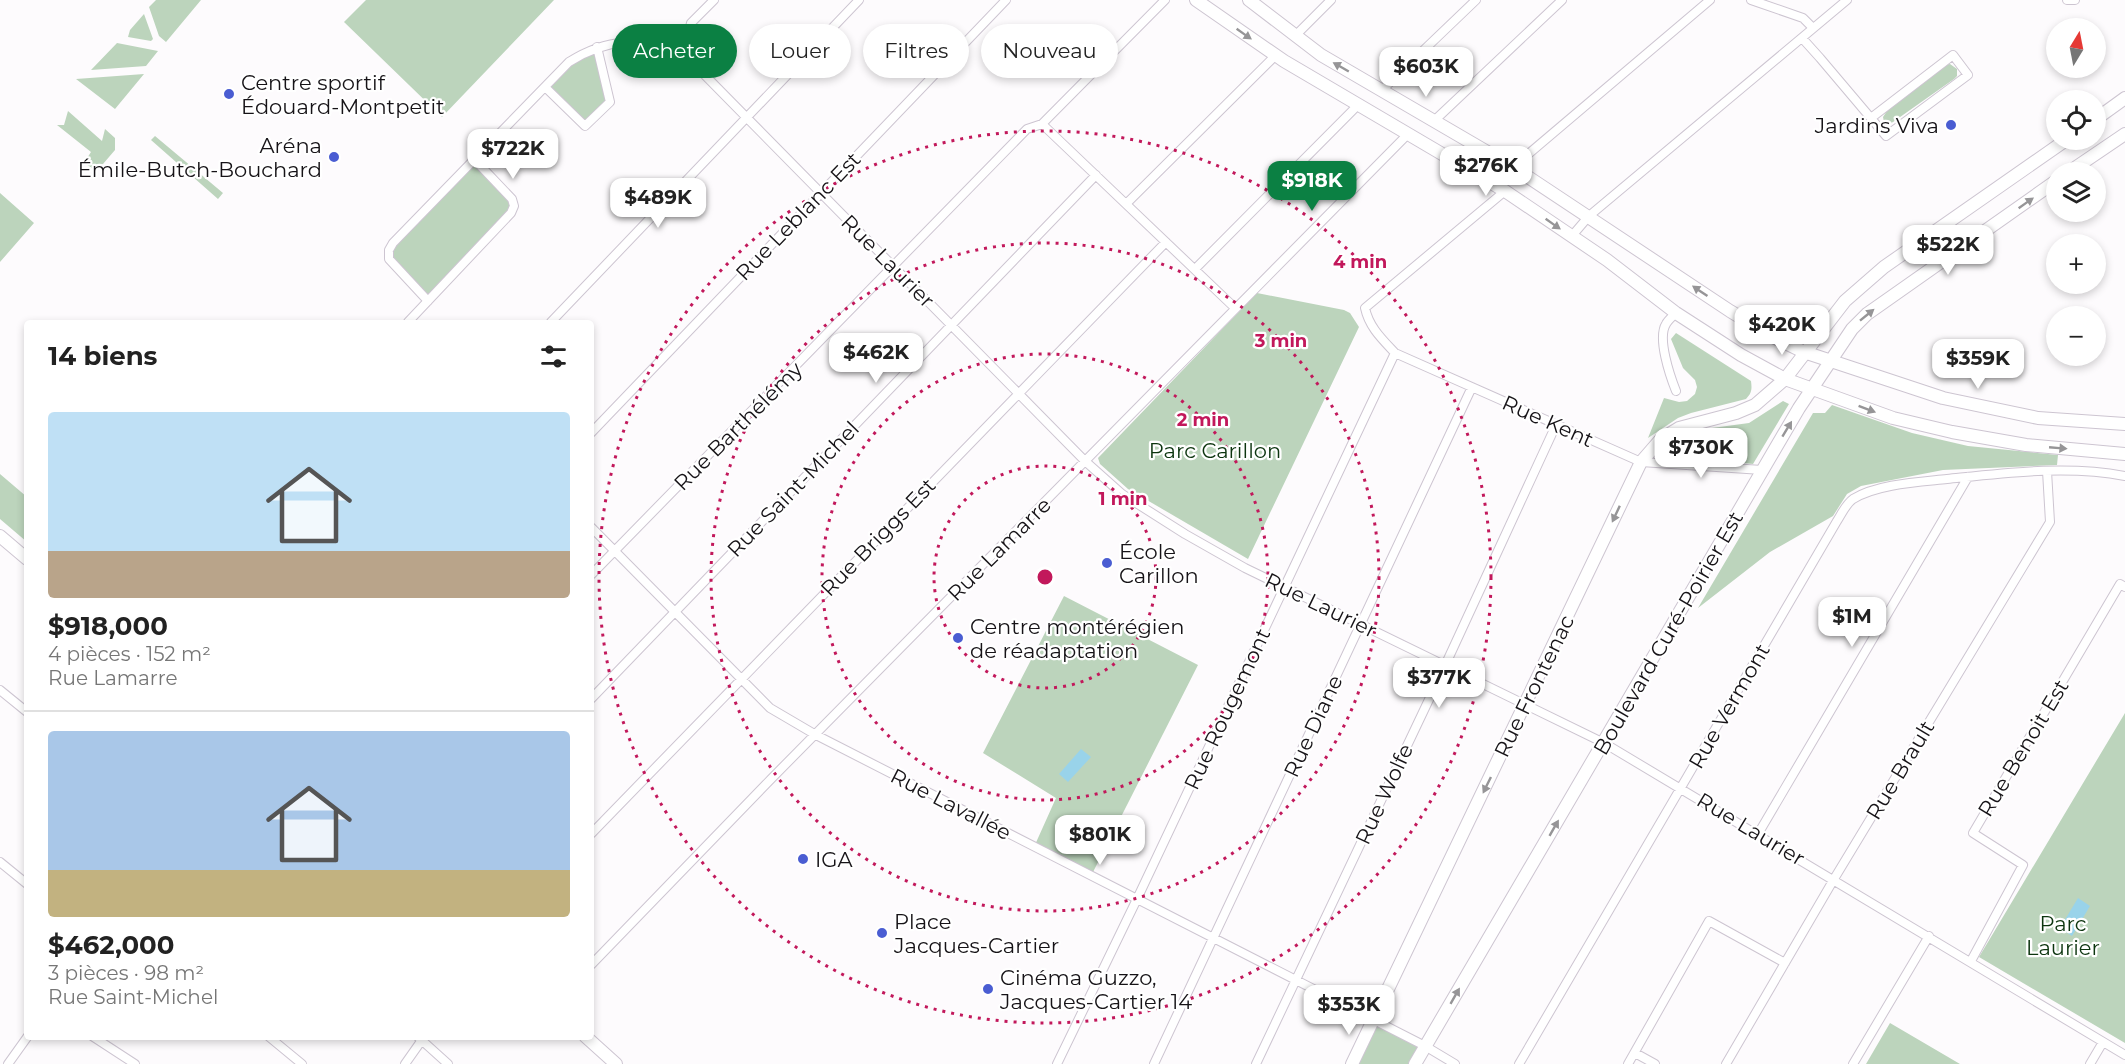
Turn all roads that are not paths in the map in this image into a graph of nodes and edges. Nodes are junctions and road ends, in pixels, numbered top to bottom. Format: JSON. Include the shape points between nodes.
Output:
{"nodes":[{"id":1,"x":714,"y":0,"type":"edge"},
{"id":2,"x":859,"y":0,"type":"edge"},
{"id":3,"x":1006,"y":0,"type":"edge"},
{"id":4,"x":1166,"y":0,"type":"edge"},
{"id":5,"x":1196,"y":0,"type":"edge"},
{"id":6,"x":1249,"y":0,"type":"edge"},
{"id":7,"x":1331,"y":0,"type":"edge"},
{"id":8,"x":1476,"y":0,"type":"edge"},
{"id":9,"x":1562,"y":0,"type":"edge"},
{"id":10,"x":1710,"y":0,"type":"edge"},
{"id":11,"x":1751,"y":0,"type":"edge"},
{"id":12,"x":1847,"y":0,"type":"edge"},
{"id":13,"x":2067,"y":0,"type":"edge"},
{"id":14,"x":2074,"y":0,"type":"edge"},
{"id":15,"x":691,"y":24,"type":"edge"},
{"id":16,"x":1813,"y":28,"type":"junction"},
{"id":17,"x":1295,"y":36,"type":"junction"},
{"id":18,"x":1802,"y":38,"type":"junction"},
{"id":19,"x":612,"y":44,"type":"edge"},
{"id":20,"x":597,"y":47,"type":"junction"},
{"id":21,"x":1275,"y":56,"type":"junction"},
{"id":22,"x":708,"y":78,"type":"edge"},
{"id":23,"x":545,"y":87,"type":"junction"},
{"id":24,"x":1382,"y":90,"type":"junction"},
{"id":25,"x":2125,"y":98,"type":"edge"},
{"id":26,"x":1358,"y":105,"type":"junction"},
{"id":27,"x":2106,"y":112,"type":"edge"},
{"id":28,"x":747,"y":118,"type":"junction"},
{"id":29,"x":1871,"y":118,"type":"junction"},
{"id":30,"x":1435,"y":120,"type":"junction"},
{"id":31,"x":1042,"y":124,"type":"junction"},
{"id":32,"x":1408,"y":134,"type":"junction"},
{"id":33,"x":2125,"y":134,"type":"edge"},
{"id":34,"x":2052,"y":150,"type":"edge"},
{"id":35,"x":474,"y":159,"type":"junction"},
{"id":36,"x":2084,"y":162,"type":"edge"},
{"id":37,"x":1513,"y":167,"type":"junction"},
{"id":38,"x":1096,"y":175,"type":"junction"},
{"id":39,"x":2046,"y":188,"type":"edge"},
{"id":40,"x":1505,"y":191,"type":"junction"},
{"id":41,"x":821,"y":193,"type":"junction"},
{"id":42,"x":1126,"y":204,"type":"junction"},
{"id":43,"x":1589,"y":216,"type":"junction"},
{"id":44,"x":1571,"y":237,"type":"junction"},
{"id":45,"x":1166,"y":242,"type":"junction"},
{"id":46,"x":894,"y":267,"type":"junction"},
{"id":47,"x":1195,"y":269,"type":"junction"},
{"id":48,"x":428,"y":301,"type":"junction"},
{"id":49,"x":1235,"y":308,"type":"junction"},
{"id":50,"x":1676,"y":313,"type":"junction"},
{"id":51,"x":410,"y":320,"type":"edge"},
{"id":52,"x":553,"y":320,"type":"edge"},
{"id":53,"x":952,"y":325,"type":"junction"},
{"id":54,"x":1804,"y":352,"type":"junction"},
{"id":55,"x":1395,"y":353,"type":"junction"},
{"id":56,"x":1830,"y":360,"type":"junction"},
{"id":57,"x":1785,"y":379,"type":"junction"},
{"id":58,"x":1472,"y":387,"type":"junction"},
{"id":59,"x":1812,"y":389,"type":"junction"},
{"id":60,"x":1676,"y":391,"type":"dead end"},
{"id":61,"x":1019,"y":393,"type":"junction"},
{"id":62,"x":2125,"y":424,"type":"edge"},
{"id":63,"x":1556,"y":425,"type":"junction"},
{"id":64,"x":594,"y":430,"type":"edge"},
{"id":65,"x":2125,"y":454,"type":"edge"},
{"id":66,"x":1085,"y":461,"type":"junction"},
{"id":67,"x":1641,"y":462,"type":"junction"},
{"id":68,"x":1762,"y":470,"type":"junction"},
{"id":69,"x":2047,"y":471,"type":"junction"},
{"id":70,"x":1968,"y":477,"type":"junction"},
{"id":71,"x":2125,"y":477,"type":"edge"},
{"id":72,"x":594,"y":530,"type":"edge"},
{"id":73,"x":0,"y":536,"type":"edge"},
{"id":74,"x":615,"y":551,"type":"junction"},
{"id":75,"x":24,"y":557,"type":"edge"},
{"id":76,"x":594,"y":572,"type":"edge"},
{"id":77,"x":2125,"y":586,"type":"edge"},
{"id":78,"x":1284,"y":587,"type":"junction"},
{"id":79,"x":675,"y":612,"type":"junction"},
{"id":80,"x":1361,"y":624,"type":"junction"},
{"id":81,"x":1445,"y":664,"type":"junction"},
{"id":82,"x":740,"y":678,"type":"junction"},
{"id":83,"x":0,"y":690,"type":"edge"},
{"id":84,"x":594,"y":696,"type":"edge"},
{"id":85,"x":1526,"y":705,"type":"junction"},
{"id":86,"x":24,"y":710,"type":"edge"},
{"id":87,"x":816,"y":735,"type":"junction"},
{"id":88,"x":1604,"y":743,"type":"junction"},
{"id":89,"x":1681,"y":788,"type":"junction"},
{"id":90,"x":594,"y":831,"type":"edge"},
{"id":91,"x":1758,"y":834,"type":"junction"},
{"id":92,"x":0,"y":862,"type":"edge"},
{"id":93,"x":1834,"y":879,"type":"junction"},
{"id":94,"x":24,"y":882,"type":"edge"},
{"id":95,"x":1137,"y":899,"type":"junction"},
{"id":96,"x":1929,"y":936,"type":"junction"},
{"id":97,"x":1213,"y":938,"type":"junction"},
{"id":98,"x":1971,"y":961,"type":"junction"},
{"id":99,"x":594,"y":962,"type":"edge"},
{"id":100,"x":1785,"y":963,"type":"junction"},
{"id":101,"x":1295,"y":980,"type":"junction"},
{"id":102,"x":1373,"y":1020,"type":"junction"},
{"id":103,"x":25,"y":1040,"type":"edge"},
{"id":104,"x":98,"y":1040,"type":"edge"},
{"id":105,"x":273,"y":1040,"type":"edge"},
{"id":106,"x":420,"y":1040,"type":"edge"},
{"id":107,"x":423,"y":1040,"type":"edge"},
{"id":108,"x":589,"y":1040,"type":"edge"},
{"id":109,"x":2103,"y":1042,"type":"junction"},
{"id":110,"x":1425,"y":1046,"type":"junction"},
{"id":111,"x":1635,"y":1053,"type":"junction"},
{"id":112,"x":2125,"y":1055,"type":"edge"},
{"id":113,"x":8,"y":1064,"type":"edge"},
{"id":114,"x":135,"y":1064,"type":"edge"},
{"id":115,"x":302,"y":1064,"type":"edge"},
{"id":116,"x":405,"y":1064,"type":"edge"},
{"id":117,"x":448,"y":1064,"type":"edge"},
{"id":118,"x":616,"y":1064,"type":"edge"},
{"id":119,"x":1057,"y":1064,"type":"edge"},
{"id":120,"x":1154,"y":1064,"type":"edge"},
{"id":121,"x":1256,"y":1064,"type":"edge"},
{"id":122,"x":1352,"y":1064,"type":"edge"},
{"id":123,"x":1414,"y":1064,"type":"edge"},
{"id":124,"x":1455,"y":1064,"type":"edge"},
{"id":125,"x":1519,"y":1064,"type":"edge"},
{"id":126,"x":1628,"y":1064,"type":"edge"},
{"id":127,"x":1654,"y":1064,"type":"edge"},
{"id":128,"x":1726,"y":1064,"type":"edge"},
{"id":129,"x":1853,"y":1064,"type":"edge"},
{"id":130,"x":2090,"y":1064,"type":"edge"}],
"edges":[{"from":1,"to":15,"type":"street"},
{"from":2,"to":28,"type":"street"},
{"from":3,"to":41,"type":"street","name":"Rue Leblanc Est"},
{"from":4,"to":31,"type":"street","name":"Rue Barthélémy"},
{"from":5,"to":21,"type":"main road","one_way":true},
{"from":6,"to":17,"type":"main road"},
{"from":7,"to":17,"type":"street"},
{"from":8,"to":24,"type":"street"},
{"from":9,"to":30,"type":"street"},
{"from":10,"to":37,"type":"street"},
{"from":11,"to":16,"type":"street","via":[[1803,18]]},
{"from":12,"to":16,"type":"street"},
{"from":13,"to":14,"type":"street"},
{"from":16,"to":18,"type":"street"},
{"from":24,"to":17,"type":"main road","one_way":true},
{"from":18,"to":29,"type":"street"},
{"from":18,"to":43,"type":"street"},
{"from":19,"to":20,"type":"street"},
{"from":20,"to":23,"type":"street","via":[[568,62]]},
{"from":20,"to":23,"type":"street","via":[[609,102],[585,126]]},
{"from":21,"to":26,"type":"main road"},
{"from":21,"to":42,"type":"street"},
{"from":22,"to":28,"type":"street","name":"Rue Laurier"},
{"from":23,"to":35,"type":"street"},
{"from":24,"to":30,"type":"main road"},
{"from":25,"to":27,"type":"main road"},
{"from":26,"to":32,"type":"main road"},
{"from":26,"to":47,"type":"street"},
{"from":28,"to":41,"type":"street","name":"Rue Laurier"},
{"from":28,"to":52,"type":"street"},
{"from":29,"to":29,"type":"street","via":[[1886,136],[1968,75],[1953,55]]},
{"from":30,"to":37,"type":"main road"},
{"from":31,"to":38,"type":"street"},
{"from":31,"to":46,"type":"street","name":"Rue Barthélémy","via":[[1027,129]]},
{"from":32,"to":40,"type":"main road"},
{"from":32,"to":49,"type":"street","name":"Rue Lamarre"},
{"from":33,"to":36,"type":"main road"},
{"from":34,"to":54,"type":"main road","via":[[1892,261],[1845,301]]},
{"from":35,"to":48,"type":"street","via":[[389,250],[389,259]]},
{"from":35,"to":48,"type":"street","via":[[513,199],[514,206]]},
{"from":37,"to":43,"type":"main road"},
{"from":38,"to":42,"type":"street"},
{"from":38,"to":53,"type":"street","name":"Rue Saint-Michel"},
{"from":56,"to":39,"type":"main road","name":"Boulevard Curé-Poirier Est","one_way":true,"via":[[1867,314]]},
{"from":40,"to":44,"type":"main road","one_way":true},
{"from":40,"to":55,"type":"street","name":"Rue Kent","via":[[1365,308],[1368,321]]},
{"from":41,"to":46,"type":"street","name":"Rue Laurier"},
{"from":41,"to":64,"type":"street","name":"Rue Leblanc Est"},
{"from":42,"to":45,"type":"street"},
{"from":43,"to":44,"type":"street"},
{"from":54,"to":43,"type":"main road","one_way":true,"via":[[1730,311]]},
{"from":44,"to":50,"type":"main road"},
{"from":45,"to":47,"type":"street"},
{"from":45,"to":61,"type":"street","name":"Rue Briggs Est"},
{"from":46,"to":53,"type":"street","name":"Rue Laurier"},
{"from":46,"to":74,"type":"street","name":"Rue Barthélémy"},
{"from":47,"to":49,"type":"street"},
{"from":48,"to":51,"type":"street"},
{"from":49,"to":66,"type":"street","name":"Rue Lamarre"},
{"from":50,"to":57,"type":"main road"},
{"from":50,"to":60,"type":"street","via":[[1665,324],[1663,337]]},
{"from":53,"to":61,"type":"street","name":"Rue Laurier"},
{"from":53,"to":79,"type":"street","name":"Rue Saint-Michel"},
{"from":54,"to":56,"type":"main road"},
{"from":54,"to":57,"type":"main road"},
{"from":55,"to":58,"type":"street","name":"Rue Kent"},
{"from":55,"to":78,"type":"street","name":"Rue Rougemont"},
{"from":56,"to":59,"type":"main road","name":"Boulevard Curé-Poirier Est"},
{"from":56,"to":62,"type":"main road","via":[[1974,405],[2038,418]]},
{"from":57,"to":59,"type":"main road"},
{"from":57,"to":67,"type":"main road","name":"Rue Frontenac","via":[[1755,405],[1679,428],[1661,439]]},
{"from":58,"to":63,"type":"street","name":"Rue Kent"},
{"from":58,"to":80,"type":"street","name":"Rue Diane"},
{"from":59,"to":65,"type":"main road","one_way":true,"via":[[1893,418],[1952,432],[2026,445]]},
{"from":68,"to":59,"type":"main road","name":"Boulevard Curé-Poirier Est","one_way":true},
{"from":61,"to":66,"type":"street","name":"Rue Laurier"},
{"from":61,"to":82,"type":"street","name":"Rue Briggs Est"},
{"from":63,"to":67,"type":"street","name":"Rue Kent"},
{"from":63,"to":81,"type":"street","name":"Rue Wolfe"},
{"from":66,"to":78,"type":"street","name":"Rue Laurier","via":[[1122,494],[1185,534]]},
{"from":66,"to":87,"type":"street","name":"Rue Lamarre"},
{"from":67,"to":68,"type":"street","name":"Rue Kent"},
{"from":67,"to":85,"type":"main road","name":"Rue Frontenac","one_way":true},
{"from":68,"to":88,"type":"main road","name":"Boulevard Curé-Poirier Est"},
{"from":69,"to":70,"type":"street"},
{"from":69,"to":71,"type":"street","via":[[2104,472]]},
{"from":69,"to":93,"type":"street","name":"Rue Brault","via":[[2050,522]]},
{"from":70,"to":89,"type":"street","name":"Rue Vermont","via":[[1890,487],[1862,494],[1848,504]]},
{"from":70,"to":91,"type":"street"},
{"from":72,"to":74,"type":"street","name":"Rue Lavallée"},
{"from":73,"to":75,"type":"main road"},
{"from":74,"to":76,"type":"street","name":"Rue Barthélémy"},
{"from":74,"to":79,"type":"street","name":"Rue Lavallée"},
{"from":77,"to":98,"type":"street","name":"Rue Benoit Est","via":[[2120,584],[1973,833],[2023,865]]},
{"from":78,"to":80,"type":"street","name":"Rue Laurier"},
{"from":78,"to":95,"type":"street","name":"Rue Rougemont"},
{"from":79,"to":82,"type":"street","name":"Rue Lavallée"},
{"from":79,"to":84,"type":"street","name":"Rue Saint-Michel"},
{"from":80,"to":81,"type":"street","name":"Rue Laurier"},
{"from":80,"to":97,"type":"street","name":"Rue Diane"},
{"from":81,"to":85,"type":"street","name":"Rue Laurier"},
{"from":81,"to":101,"type":"street","name":"Rue Wolfe"},
{"from":82,"to":87,"type":"street","name":"Rue Lavallée","via":[[770,708]]},
{"from":82,"to":90,"type":"street","name":"Rue Briggs Est"},
{"from":83,"to":86,"type":"street"},
{"from":85,"to":88,"type":"street","name":"Rue Laurier"},
{"from":85,"to":102,"type":"main road","name":"Rue Frontenac","one_way":true},
{"from":87,"to":95,"type":"street","name":"Rue Lavallée"},
{"from":87,"to":99,"type":"street","name":"Rue Lamarre"},
{"from":88,"to":89,"type":"street","name":"Rue Laurier"},
{"from":110,"to":88,"type":"main road","name":"Boulevard Curé-Poirier Est","one_way":true},
{"from":89,"to":91,"type":"street","name":"Rue Laurier"},
{"from":89,"to":125,"type":"street","name":"Rue Vermont"},
{"from":91,"to":93,"type":"street","name":"Rue Laurier"},
{"from":92,"to":94,"type":"street"},
{"from":93,"to":96,"type":"street","name":"Rue Laurier"},
{"from":93,"to":100,"type":"street","name":"Rue Brault"},
{"from":95,"to":97,"type":"street","name":"Rue Lavallée"},
{"from":95,"to":119,"type":"street","name":"Rue Rougemont"},
{"from":96,"to":98,"type":"street","name":"Rue Laurier"},
{"from":96,"to":129,"type":"street"},
{"from":97,"to":101,"type":"street","name":"Rue Lavallée"},
{"from":97,"to":120,"type":"street","name":"Rue Diane"},
{"from":98,"to":109,"type":"street","name":"Rue Laurier"},
{"from":100,"to":111,"type":"street","via":[[1709,921]]},
{"from":100,"to":128,"type":"street","name":"Rue Brault"},
{"from":101,"to":102,"type":"street","name":"Rue Lavallée"},
{"from":101,"to":121,"type":"street","name":"Rue Wolfe"},
{"from":102,"to":110,"type":"street","name":"Rue Lavallée"},
{"from":102,"to":122,"type":"main road","name":"Rue Frontenac"},
{"from":103,"to":113,"type":"street"},
{"from":104,"to":114,"type":"street"},
{"from":105,"to":115,"type":"street"},
{"from":106,"to":116,"type":"street"},
{"from":107,"to":117,"type":"street"},
{"from":108,"to":118,"type":"main road"},
{"from":109,"to":112,"type":"street","name":"Rue Laurier"},
{"from":109,"to":130,"type":"street"},
{"from":110,"to":123,"type":"main road","name":"Boulevard Curé-Poirier Est"},
{"from":110,"to":124,"type":"street","name":"Rue Lavallée"},
{"from":111,"to":126,"type":"street"},
{"from":111,"to":127,"type":"street"}]}
